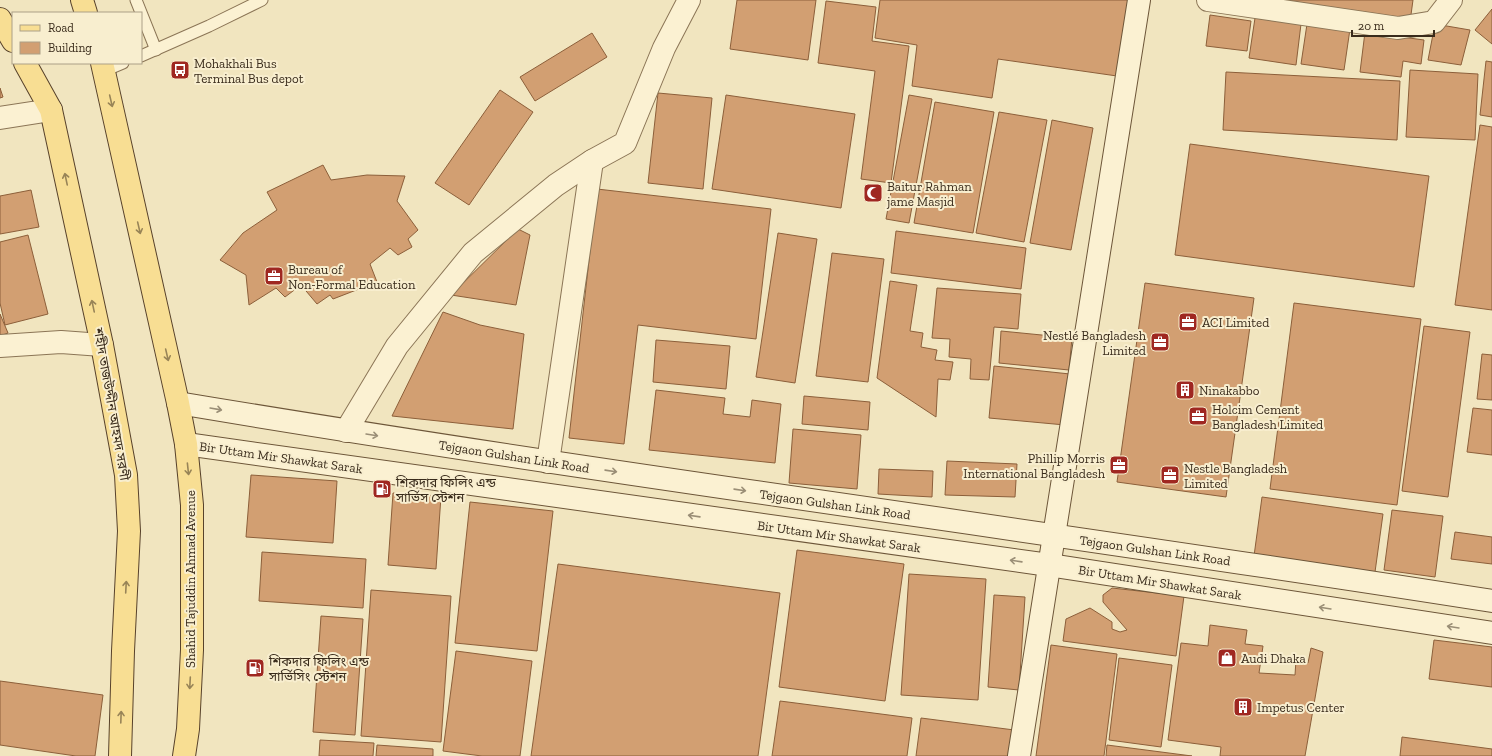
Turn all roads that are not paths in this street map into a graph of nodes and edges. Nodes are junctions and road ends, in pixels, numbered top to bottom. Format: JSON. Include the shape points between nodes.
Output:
{"nodes":[{"id":1,"x":82,"y":0,"type":"edge"},
{"id":2,"x":136,"y":0,"type":"edge"},
{"id":3,"x":262,"y":0,"type":"edge"},
{"id":4,"x":689,"y":0,"type":"edge"},
{"id":5,"x":1139,"y":0,"type":"edge"},
{"id":6,"x":1208,"y":0,"type":"edge"},
{"id":7,"x":1451,"y":0,"type":"edge"},
{"id":8,"x":86,"y":12,"type":"edge"},
{"id":9,"x":141,"y":12,"type":"edge"},
{"id":10,"x":142,"y":15,"type":"edge"},
{"id":11,"x":0,"y":19,"type":"edge"},
{"id":12,"x":12,"y":39,"type":"edge"},
{"id":13,"x":156,"y":50,"type":"junction"},
{"id":14,"x":142,"y":56,"type":"edge"},
{"id":15,"x":26,"y":64,"type":"edge"},
{"id":16,"x":110,"y":66,"type":"edge"},
{"id":17,"x":51,"y":110,"type":"junction"},
{"id":18,"x":0,"y":118,"type":"edge"},
{"id":19,"x":592,"y":161,"type":"junction"},
{"id":20,"x":102,"y":344,"type":"junction"},
{"id":21,"x":0,"y":346,"type":"edge"},
{"id":22,"x":178,"y":403,"type":"junction"},
{"id":23,"x":346,"y":431,"type":"junction"},
{"id":24,"x":186,"y":444,"type":"junction"},
{"id":25,"x":548,"y":462,"type":"junction"},
{"id":26,"x":1054,"y":535,"type":"junction"},
{"id":27,"x":1049,"y":565,"type":"junction"},
{"id":28,"x":1492,"y":600,"type":"edge"},
{"id":29,"x":1492,"y":633,"type":"edge"},
{"id":30,"x":120,"y":756,"type":"edge"},
{"id":31,"x":184,"y":756,"type":"edge"},
{"id":32,"x":1019,"y":756,"type":"edge"}],
"edges":[{"from":1,"to":8,"type":"main road"},
{"from":2,"to":9,"type":"lane"},
{"from":3,"to":13,"type":"lane"},
{"from":4,"to":19,"type":"main road","via":[[664,48],[625,143]]},
{"from":5,"to":26,"type":"main road"},
{"from":6,"to":7,"type":"main road","via":[[1398,28],[1434,22]]},
{"from":10,"to":13,"type":"lane"},
{"from":11,"to":12,"type":"main road"},
{"from":13,"to":14,"type":"lane"},
{"from":15,"to":17,"type":"main road","name":"শহীদ তাজউদ্দীন আহমদ সরণী"},
{"from":16,"to":22,"type":"main road","one_way":true},
{"from":17,"to":18,"type":"main road"},
{"from":20,"to":17,"type":"main road","name":"শহীদ তাজউদ্দীন আহমদ সরণী","one_way":true},
{"from":19,"to":23,"type":"main road","via":[[556,186],[473,253],[397,346]]},
{"from":19,"to":25,"type":"main road"},
{"from":20,"to":21,"type":"main road","via":[[61,342]]},
{"from":30,"to":20,"type":"main road","name":"শহীদ তাজউদ্দীন আহমদ সরণী","one_way":true,"via":[[129,531],[126,475]]},
{"from":22,"to":23,"type":"main road","name":"Tejgaon Gulshan Link Road","one_way":true},
{"from":22,"to":24,"type":"main road","name":"Shahid Tajuddin Ahmad Avenue"},
{"from":23,"to":25,"type":"main road","name":"Tejgaon Gulshan Link Road","one_way":true},
{"from":27,"to":24,"type":"main road","name":"Bir Uttam Mir Shawkat Sarak","one_way":true},
{"from":24,"to":31,"type":"main road","name":"Shahid Tajuddin Ahmad Avenue","one_way":true,"via":[[192,505],[192,650]]},
{"from":25,"to":26,"type":"main road","name":"Tejgaon Gulshan Link Road","one_way":true},
{"from":26,"to":27,"type":"main road"},
{"from":26,"to":28,"type":"main road","name":"Tejgaon Gulshan Link Road"},
{"from":29,"to":27,"type":"main road","name":"Bir Uttam Mir Shawkat Sarak","one_way":true},
{"from":27,"to":32,"type":"main road"}]}
